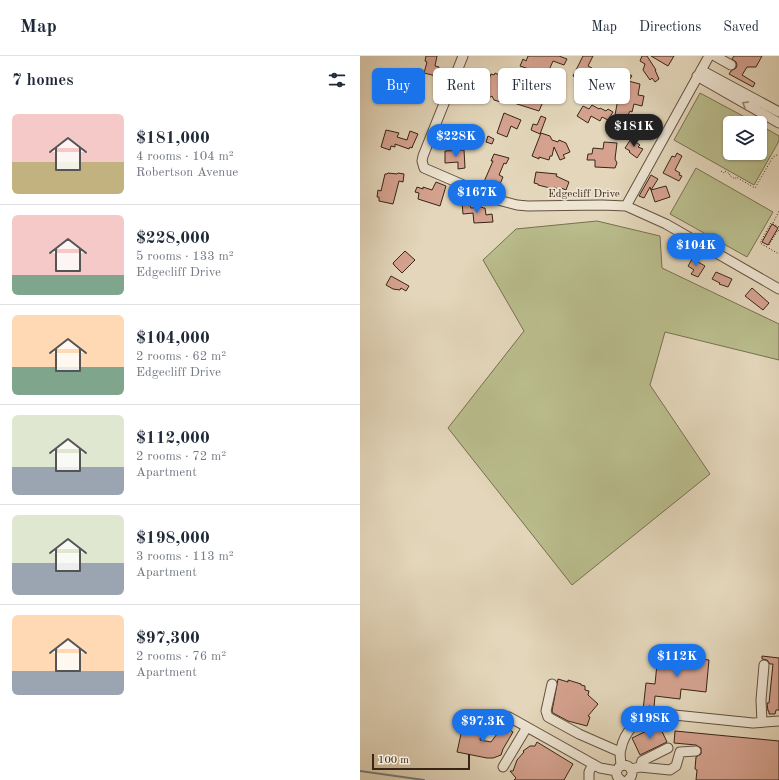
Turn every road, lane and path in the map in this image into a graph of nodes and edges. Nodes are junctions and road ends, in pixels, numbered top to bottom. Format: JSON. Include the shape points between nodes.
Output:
{"nodes":[{"id":1,"x":463,"y":56,"type":"edge"},
{"id":2,"x":709,"y":56,"type":"edge"},
{"id":3,"x":715,"y":56,"type":"edge"},
{"id":4,"x":730,"y":65,"type":"dead end"},
{"id":5,"x":699,"y":73,"type":"junction"},
{"id":6,"x":779,"y":112,"type":"edge"},
{"id":7,"x":779,"y":123,"type":"edge"},
{"id":8,"x":779,"y":154,"type":"edge"},
{"id":9,"x":721,"y":171,"type":"dead end"},
{"id":10,"x":626,"y":206,"type":"junction"},
{"id":11,"x":779,"y":211,"type":"edge"},
{"id":12,"x":772,"y":224,"type":"junction"},
{"id":13,"x":779,"y":229,"type":"edge"},
{"id":14,"x":769,"y":245,"type":"dead end"},
{"id":15,"x":779,"y":254,"type":"edge"},
{"id":16,"x":779,"y":289,"type":"edge"},
{"id":17,"x":764,"y":665,"type":"dead end"},
{"id":18,"x":552,"y":684,"type":"dead end"},
{"id":19,"x":779,"y":721,"type":"edge"},
{"id":20,"x":476,"y":722,"type":"dead end"},
{"id":21,"x":762,"y":722,"type":"junction"},
{"id":22,"x":527,"y":727,"type":"junction"},
{"id":23,"x":668,"y":748,"type":"dead end"},
{"id":24,"x":696,"y":751,"type":"dead end"},
{"id":25,"x":620,"y":752,"type":"junction"},
{"id":26,"x":593,"y":764,"type":"junction"},
{"id":27,"x":503,"y":767,"type":"dead end"},
{"id":28,"x":619,"y":768,"type":"junction"},
{"id":29,"x":633,"y":774,"type":"edge"},
{"id":30,"x":589,"y":780,"type":"edge"},
{"id":31,"x":621,"y":780,"type":"edge"}],
"edges":[{"from":1,"to":10,"type":"street","name":"Edgecliff Drive","via":[[423,156],[424,168],[498,200],[517,205]]},
{"from":2,"to":5,"type":"street"},
{"from":3,"to":4,"type":"street"},
{"from":5,"to":6,"type":"street"},
{"from":7,"to":5,"type":"street","one_way":true},
{"from":5,"to":10,"type":"street"},
{"from":8,"to":9,"type":"path","via":[[773,157],[755,188]]},
{"from":10,"to":16,"type":"street","name":"Edgecliff Drive","via":[[666,224]]},
{"from":11,"to":12,"type":"path"},
{"from":12,"to":13,"type":"path"},
{"from":12,"to":15,"type":"path","via":[[760,243]]},
{"from":13,"to":14,"type":"path"},
{"from":17,"to":21,"type":"street"},
{"from":18,"to":25,"type":"street","via":[[546,711],[548,717]]},
{"from":19,"to":21,"type":"street"},
{"from":20,"to":22,"type":"street","via":[[504,716]]},
{"from":21,"to":25,"type":"street","via":[[655,713],[640,719],[630,729]]},
{"from":22,"to":26,"type":"street"},
{"from":22,"to":27,"type":"street"},
{"from":23,"to":29,"type":"street","via":[[642,760]]},
{"from":24,"to":29,"type":"street","via":[[680,752],[673,770]]},
{"from":25,"to":28,"type":"street"},
{"from":26,"to":28,"type":"street","via":[[604,769]]},
{"from":26,"to":30,"type":"street"},
{"from":28,"to":29,"type":"street","via":[[627,765]]},
{"from":28,"to":31,"type":"street","via":[[618,777]]}]}
